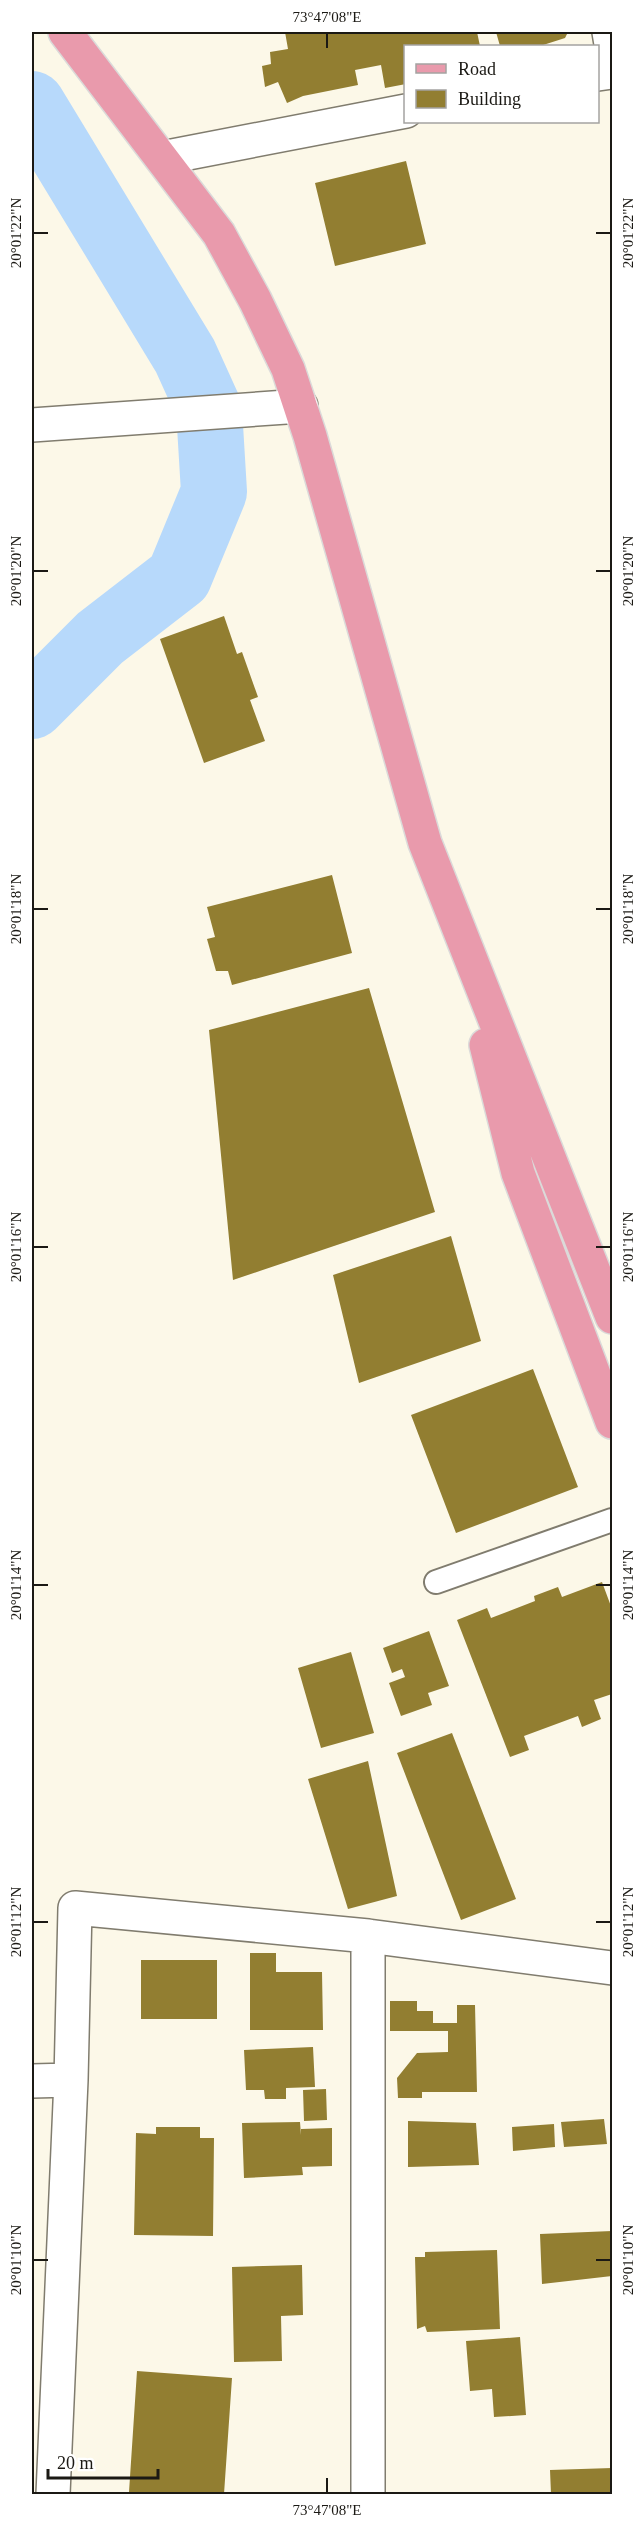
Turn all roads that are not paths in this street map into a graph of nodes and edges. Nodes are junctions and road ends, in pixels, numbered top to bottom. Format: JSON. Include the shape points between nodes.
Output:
{"nodes":[{"id":1,"x":66,"y":32,"type":"edge"},
{"id":2,"x":609,"y":32,"type":"edge"},
{"id":3,"x":612,"y":50,"type":"edge"},
{"id":4,"x":404,"y":111,"type":"edge"},
{"id":5,"x":162,"y":158,"type":"junction"},
{"id":6,"x":299,"y":407,"type":"junction"},
{"id":7,"x":32,"y":425,"type":"edge"},
{"id":8,"x":455,"y":918,"type":"junction"},
{"id":9,"x":612,"y":1317,"type":"edge"},
{"id":10,"x":612,"y":1422,"type":"edge"},
{"id":11,"x":612,"y":1520,"type":"edge"},
{"id":12,"x":436,"y":1582,"type":"dead end"},
{"id":13,"x":368,"y":1936,"type":"junction"},
{"id":14,"x":612,"y":1968,"type":"edge"},
{"id":15,"x":71,"y":2080,"type":"junction"},
{"id":16,"x":32,"y":2081,"type":"edge"},
{"id":17,"x":52,"y":2494,"type":"edge"},
{"id":18,"x":368,"y":2494,"type":"edge"}],
"edges":[{"from":1,"to":5,"type":"main road"},
{"from":2,"to":3,"type":"street"},
{"from":4,"to":5,"type":"street"},
{"from":5,"to":6,"type":"main road","via":[[219,234],[288,369]]},
{"from":6,"to":7,"type":"street"},
{"from":6,"to":8,"type":"main road","via":[[425,843]]},
{"from":8,"to":9,"type":"main road"},
{"from":8,"to":10,"type":"main road","via":[[518,1173]]},
{"from":11,"to":12,"type":"lane"},
{"from":13,"to":14,"type":"street"},
{"from":13,"to":15,"type":"street","via":[[75,1908]]},
{"from":13,"to":18,"type":"street"},
{"from":15,"to":16,"type":"street"},
{"from":15,"to":17,"type":"street"}]}
